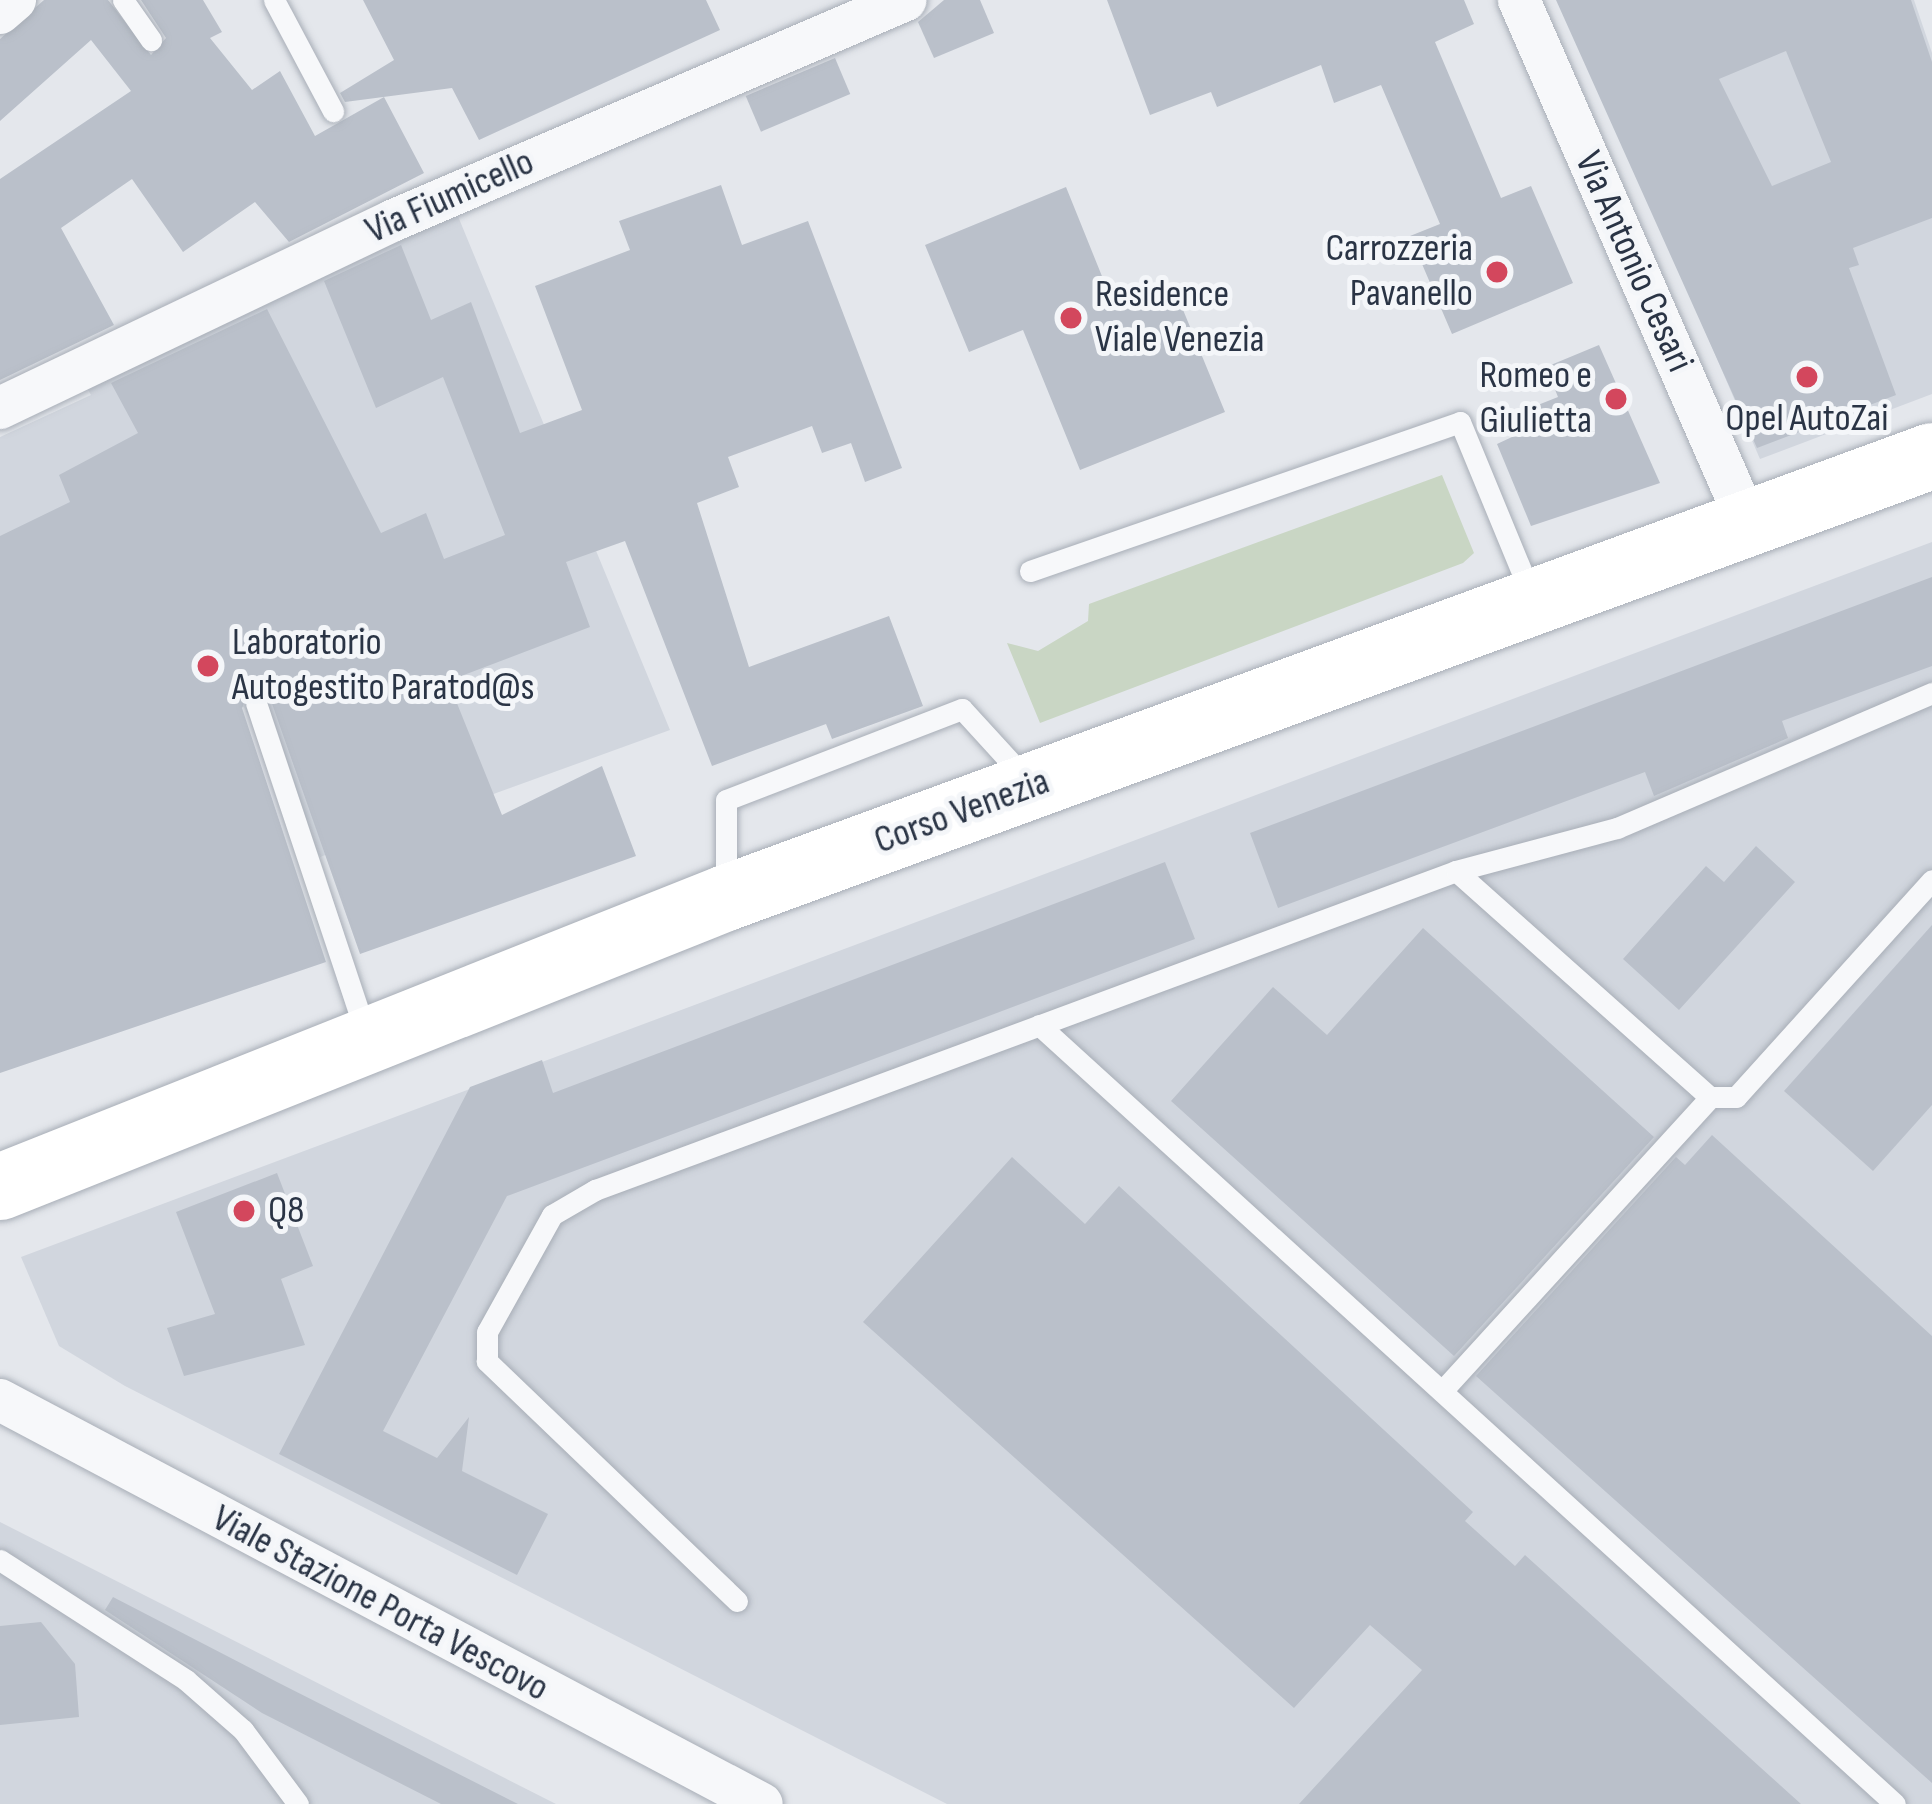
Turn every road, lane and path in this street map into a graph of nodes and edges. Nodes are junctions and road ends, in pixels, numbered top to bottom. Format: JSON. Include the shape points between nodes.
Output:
{"nodes":[{"id":1,"x":123,"y":0,"type":"edge"},
{"id":2,"x":274,"y":0,"type":"edge"},
{"id":3,"x":906,"y":0,"type":"edge"},
{"id":4,"x":1519,"y":0,"type":"edge"},
{"id":5,"x":151,"y":40,"type":"dead end"},
{"id":6,"x":333,"y":111,"type":"dead end"},
{"id":7,"x":0,"y":408,"type":"edge"},
{"id":8,"x":1932,"y":456,"type":"edge"},
{"id":9,"x":1748,"y":524,"type":"junction"},
{"id":10,"x":1030,"y":571,"type":"dead end"},
{"id":11,"x":1536,"y":606,"type":"junction"},
{"id":12,"x":1932,"y":692,"type":"edge"},
{"id":13,"x":256,"y":703,"type":"dead end"},
{"id":14,"x":1033,"y":787,"type":"junction"},
{"id":15,"x":1456,"y":871,"type":"junction"},
{"id":16,"x":1932,"y":880,"type":"edge"},
{"id":17,"x":725,"y":898,"type":"junction"},
{"id":18,"x":1039,"y":1025,"type":"junction"},
{"id":19,"x":368,"y":1039,"type":"junction"},
{"id":20,"x":1710,"y":1096,"type":"junction"},
{"id":21,"x":0,"y":1187,"type":"edge"},
{"id":22,"x":1442,"y":1391,"type":"junction"},
{"id":23,"x":0,"y":1400,"type":"edge"},
{"id":24,"x":0,"y":1560,"type":"edge"},
{"id":25,"x":737,"y":1601,"type":"dead end"},
{"id":26,"x":298,"y":1804,"type":"edge"},
{"id":27,"x":762,"y":1804,"type":"edge"},
{"id":28,"x":1895,"y":1804,"type":"edge"}],
"edges":[{"from":1,"to":5,"type":"lane"},
{"from":2,"to":6,"type":"lane"},
{"from":3,"to":7,"type":"street","name":"Via Fiumicello","via":[[386,211]]},
{"from":4,"to":9,"type":"street","name":"Via Antonio Cesari"},
{"from":8,"to":9,"type":"main road","name":"Corso Venezia"},
{"from":9,"to":11,"type":"main road","name":"Corso Venezia"},
{"from":10,"to":11,"type":"lane","via":[[1460,422]]},
{"from":11,"to":14,"type":"main road","name":"Corso Venezia"},
{"from":12,"to":15,"type":"lane","via":[[1617,828]]},
{"from":13,"to":19,"type":"lane"},
{"from":14,"to":17,"type":"main road","name":"Corso Venezia"},
{"from":14,"to":17,"type":"lane","via":[[962,709],[726,800]]},
{"from":15,"to":18,"type":"lane"},
{"from":15,"to":20,"type":"lane"},
{"from":16,"to":20,"type":"lane","via":[[1736,1097]]},
{"from":17,"to":19,"type":"main road","name":"Corso Venezia"},
{"from":18,"to":22,"type":"lane"},
{"from":18,"to":25,"type":"lane","via":[[582,1195],[529,1243],[487,1332],[487,1361]]},
{"from":19,"to":21,"type":"main road","name":"Corso Venezia"},
{"from":20,"to":22,"type":"lane"},
{"from":22,"to":28,"type":"lane"},
{"from":23,"to":27,"type":"street","name":"Viale Stazione Porta Vescovo"},
{"from":24,"to":26,"type":"lane","via":[[186,1680]]}]}
